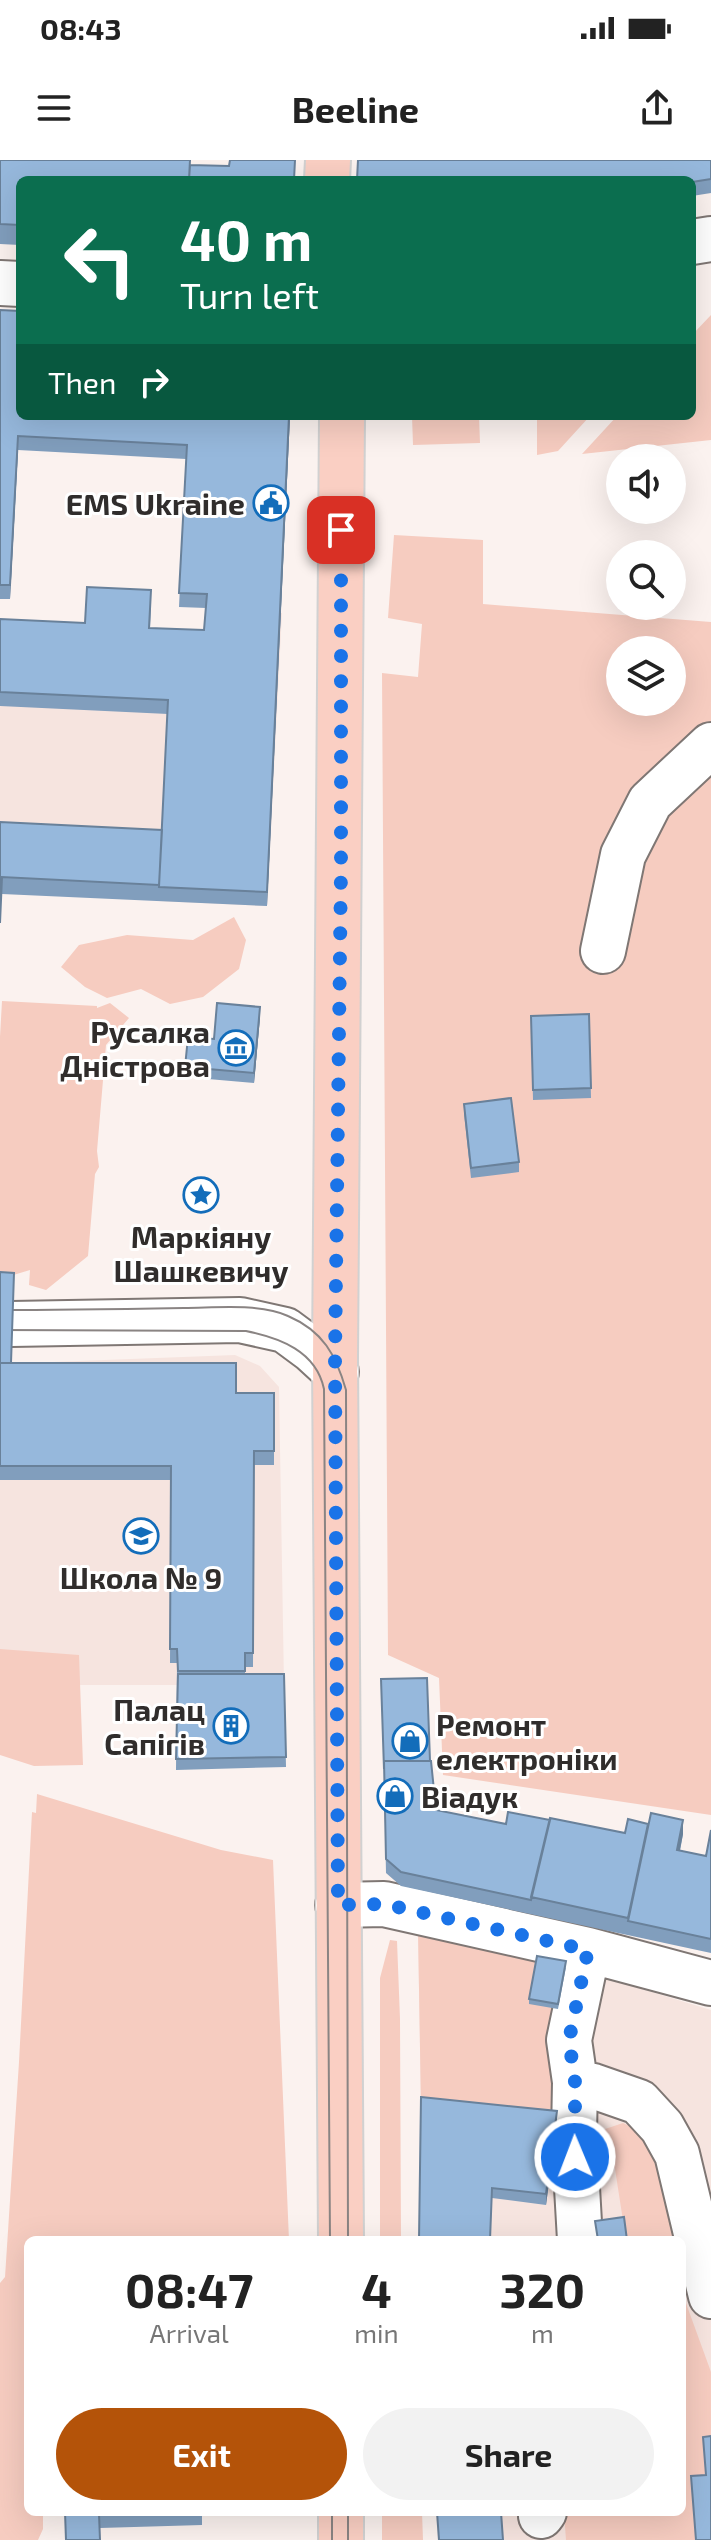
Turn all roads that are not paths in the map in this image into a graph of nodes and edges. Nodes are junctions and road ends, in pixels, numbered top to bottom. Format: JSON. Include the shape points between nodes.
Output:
{"nodes":[{"id":1,"x":342,"y":420,"type":"edge"},
{"id":2,"x":711,"y":745,"type":"edge"},
{"id":3,"x":603,"y":951,"type":"dead end"},
{"id":4,"x":11,"y":1324,"type":"edge"},
{"id":5,"x":336,"y":1372,"type":"junction"},
{"id":6,"x":338,"y":1905,"type":"junction"},
{"id":7,"x":588,"y":1950,"type":"junction"},
{"id":8,"x":711,"y":1983,"type":"edge"},
{"id":9,"x":575,"y":2082,"type":"junction"},
{"id":10,"x":668,"y":2137,"type":"junction"},
{"id":11,"x":711,"y":2154,"type":"edge"},
{"id":12,"x":341,"y":2236,"type":"edge"},
{"id":13,"x":580,"y":2236,"type":"edge"},
{"id":14,"x":711,"y":2296,"type":"edge"},
{"id":15,"x":341,"y":2516,"type":"edge"},
{"id":16,"x":341,"y":2540,"type":"edge"}],
"edges":[{"from":1,"to":5,"type":"main road"},
{"from":2,"to":3,"type":"street","via":[[650,802],[623,855]]},
{"from":4,"to":5,"type":"street","via":[[240,1320],[285,1330]]},
{"from":5,"to":6,"type":"main road"},
{"from":6,"to":7,"type":"street","via":[[384,1904]]},
{"from":6,"to":12,"type":"main road"},
{"from":7,"to":8,"type":"street"},
{"from":7,"to":9,"type":"street","via":[[569,2040]]},
{"from":9,"to":10,"type":"street","via":[[639,2102]]},
{"from":9,"to":13,"type":"street"},
{"from":10,"to":11,"type":"street"},
{"from":10,"to":14,"type":"street","via":[[677,2154]]},
{"from":15,"to":16,"type":"main road"}]}
